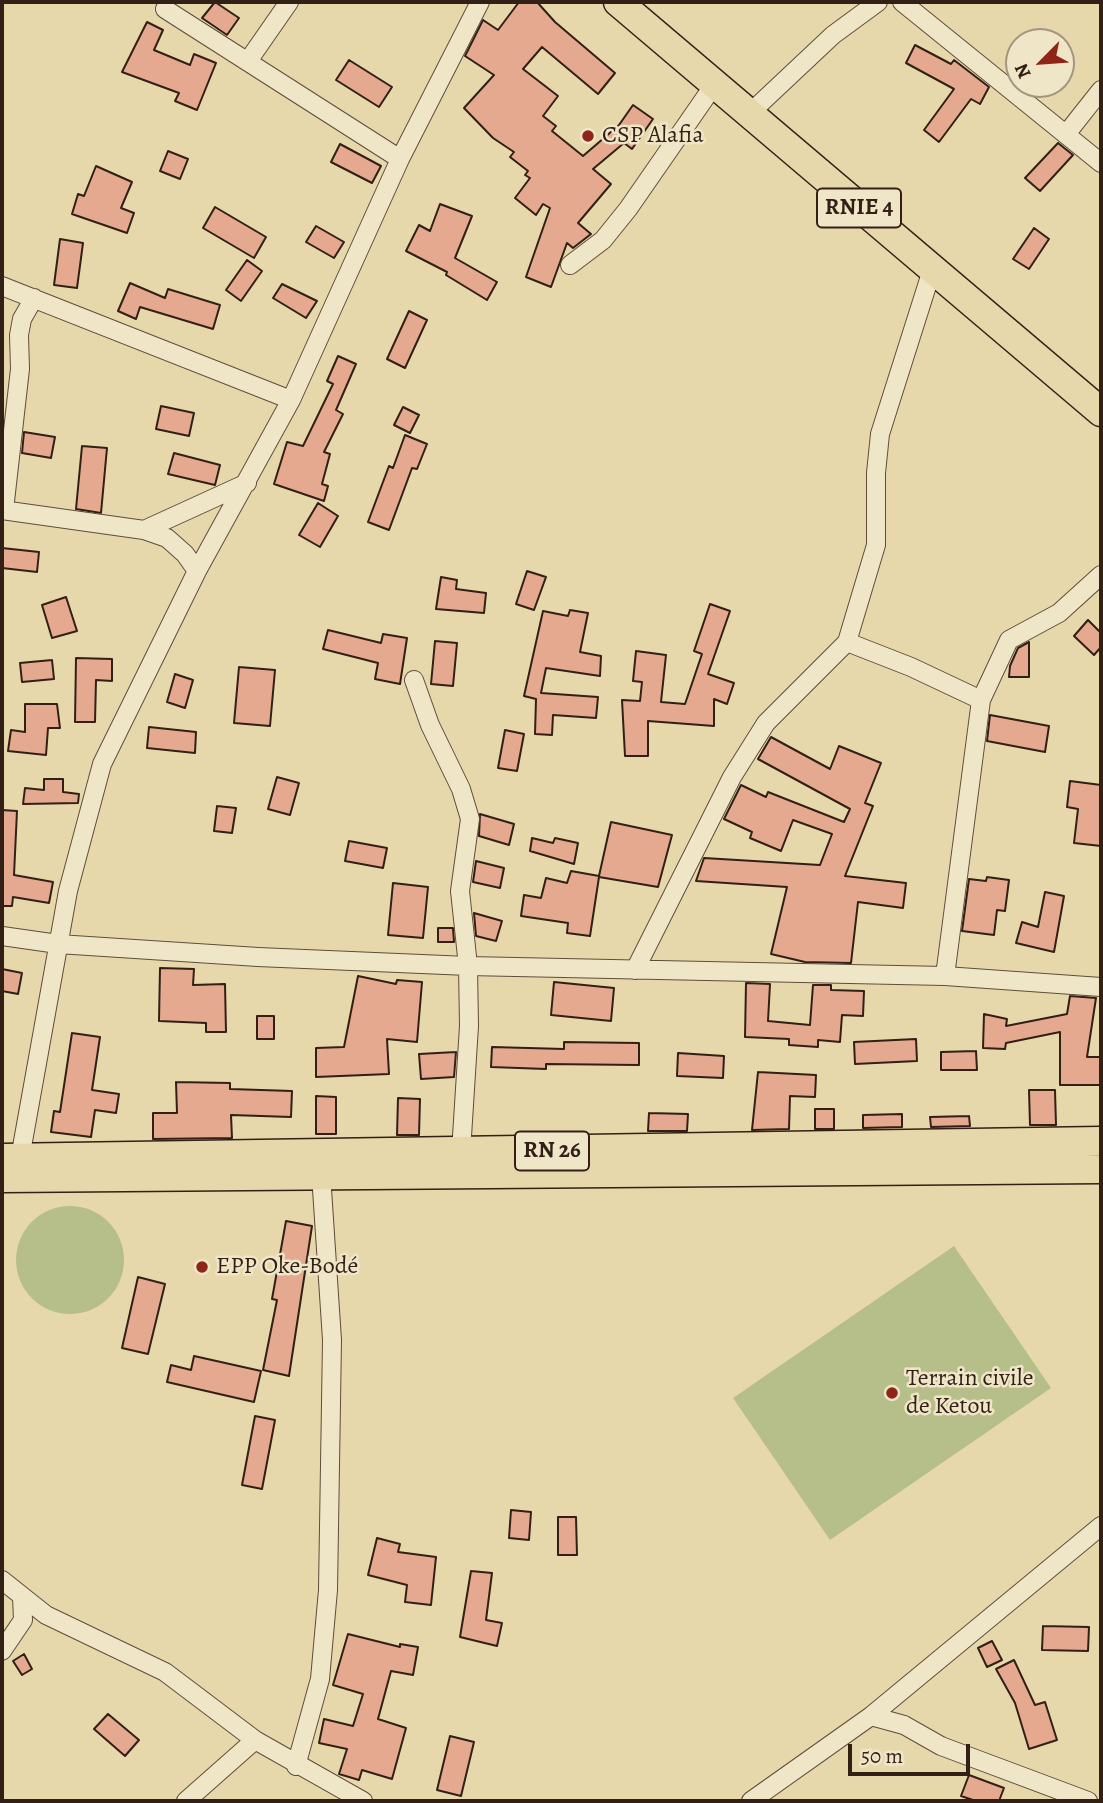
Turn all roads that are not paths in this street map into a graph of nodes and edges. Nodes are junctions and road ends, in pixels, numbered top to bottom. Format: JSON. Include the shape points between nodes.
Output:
{"nodes":[{"id":1,"x":289,"y":2,"type":"edge"},
{"id":2,"x":480,"y":2,"type":"edge"},
{"id":3,"x":618,"y":2,"type":"edge"},
{"id":4,"x":878,"y":2,"type":"edge"},
{"id":5,"x":902,"y":2,"type":"edge"},
{"id":6,"x":165,"y":9,"type":"dead end"},
{"id":7,"x":248,"y":61,"type":"junction"},
{"id":8,"x":714,"y":85,"type":"junction"},
{"id":9,"x":1101,"y":90,"type":"edge"},
{"id":10,"x":749,"y":114,"type":"junction"},
{"id":11,"x":1067,"y":133,"type":"junction"},
{"id":12,"x":400,"y":159,"type":"junction"},
{"id":13,"x":1101,"y":163,"type":"edge"},
{"id":14,"x":569,"y":265,"type":"dead end"},
{"id":15,"x":932,"y":270,"type":"junction"},
{"id":16,"x":2,"y":286,"type":"edge"},
{"id":17,"x":34,"y":298,"type":"junction"},
{"id":18,"x":291,"y":400,"type":"junction"},
{"id":19,"x":1101,"y":412,"type":"edge"},
{"id":20,"x":247,"y":483,"type":"junction"},
{"id":21,"x":3,"y":510,"type":"edge"},
{"id":22,"x":144,"y":530,"type":"junction"},
{"id":23,"x":197,"y":571,"type":"junction"},
{"id":24,"x":1101,"y":575,"type":"edge"},
{"id":25,"x":847,"y":642,"type":"junction"},
{"id":26,"x":414,"y":680,"type":"dead end"},
{"id":27,"x":981,"y":700,"type":"junction"},
{"id":28,"x":2,"y":936,"type":"edge"},
{"id":29,"x":58,"y":944,"type":"junction"},
{"id":30,"x":468,"y":966,"type":"junction"},
{"id":31,"x":635,"y":970,"type":"junction"},
{"id":32,"x":945,"y":976,"type":"junction"},
{"id":33,"x":1101,"y":987,"type":"edge"},
{"id":34,"x":1101,"y":1141,"type":"edge"},
{"id":35,"x":460,"y":1152,"type":"junction"},
{"id":36,"x":8,"y":1165,"type":"edge"},
{"id":37,"x":1101,"y":1169,"type":"edge"},
{"id":38,"x":321,"y":1174,"type":"junction"},
{"id":39,"x":1101,"y":1526,"type":"edge"},
{"id":40,"x":2,"y":1580,"type":"edge"},
{"id":41,"x":22,"y":1596,"type":"junction"},
{"id":42,"x":46,"y":1615,"type":"junction"},
{"id":43,"x":23,"y":1620,"type":"junction"},
{"id":44,"x":2,"y":1651,"type":"edge"},
{"id":45,"x":899,"y":1694,"type":"junction"},
{"id":46,"x":871,"y":1716,"type":"junction"},
{"id":47,"x":904,"y":1725,"type":"junction"},
{"id":48,"x":255,"y":1740,"type":"junction"},
{"id":49,"x":296,"y":1766,"type":"junction"},
{"id":50,"x":1068,"y":1797,"type":"edge"},
{"id":51,"x":186,"y":1801,"type":"edge"},
{"id":52,"x":363,"y":1801,"type":"edge"},
{"id":53,"x":751,"y":1801,"type":"edge"},
{"id":54,"x":1088,"y":1801,"type":"edge"}],
"edges":[{"from":1,"to":7,"type":"street"},
{"from":2,"to":12,"type":"street"},
{"from":3,"to":8,"type":"main road","number":"RNIE 4"},
{"from":4,"to":10,"type":"street","via":[[833,35]]},
{"from":5,"to":11,"type":"street"},
{"from":6,"to":7,"type":"street"},
{"from":7,"to":12,"type":"street"},
{"from":8,"to":10,"type":"main road","number":"RNIE 4"},
{"from":8,"to":14,"type":"street","via":[[628,209],[603,240]]},
{"from":9,"to":11,"type":"street"},
{"from":10,"to":15,"type":"main road","number":"RNIE 4"},
{"from":11,"to":13,"type":"street"},
{"from":12,"to":18,"type":"street"},
{"from":15,"to":19,"type":"main road","number":"RNIE 4"},
{"from":15,"to":25,"type":"street","via":[[880,434],[876,545]]},
{"from":16,"to":17,"type":"street"},
{"from":17,"to":18,"type":"street"},
{"from":17,"to":21,"type":"street","via":[[19,335],[20,369]]},
{"from":18,"to":20,"type":"street"},
{"from":20,"to":22,"type":"street"},
{"from":20,"to":23,"type":"street"},
{"from":21,"to":22,"type":"street"},
{"from":22,"to":23,"type":"street","via":[[167,538]]},
{"from":23,"to":29,"type":"street","via":[[102,764]]},
{"from":24,"to":27,"type":"street","via":[[1059,613],[1009,640]]},
{"from":25,"to":27,"type":"street"},
{"from":25,"to":31,"type":"street","via":[[761,732],[732,777]]},
{"from":26,"to":30,"type":"street","via":[[470,819],[460,891]]},
{"from":27,"to":32,"type":"street"},
{"from":28,"to":29,"type":"street"},
{"from":29,"to":30,"type":"street"},
{"from":29,"to":36,"type":"street"},
{"from":30,"to":31,"type":"street"},
{"from":30,"to":35,"type":"street","via":[[469,1026]]},
{"from":31,"to":32,"type":"street"},
{"from":32,"to":33,"type":"street"},
{"from":34,"to":35,"type":"main road","number":"RN 26"},
{"from":35,"to":36,"type":"main road","number":"RN 26"},
{"from":36,"to":38,"type":"main road","number":"RN 26","via":[[254,1177]]},
{"from":37,"to":38,"type":"main road","number":"RN 26"},
{"from":38,"to":49,"type":"street","via":[[332,1340],[328,1590],[320,1679]]},
{"from":39,"to":45,"type":"street"},
{"from":40,"to":41,"type":"street"},
{"from":41,"to":42,"type":"street"},
{"from":41,"to":43,"type":"street"},
{"from":42,"to":43,"type":"street"},
{"from":42,"to":48,"type":"street","via":[[165,1672]]},
{"from":43,"to":44,"type":"street"},
{"from":45,"to":46,"type":"street"},
{"from":45,"to":47,"type":"street"},
{"from":46,"to":47,"type":"street"},
{"from":46,"to":53,"type":"street"},
{"from":47,"to":50,"type":"street","via":[[941,1746]]},
{"from":48,"to":49,"type":"street"},
{"from":48,"to":51,"type":"street"},
{"from":49,"to":52,"type":"street"},
{"from":50,"to":54,"type":"street"}]}
